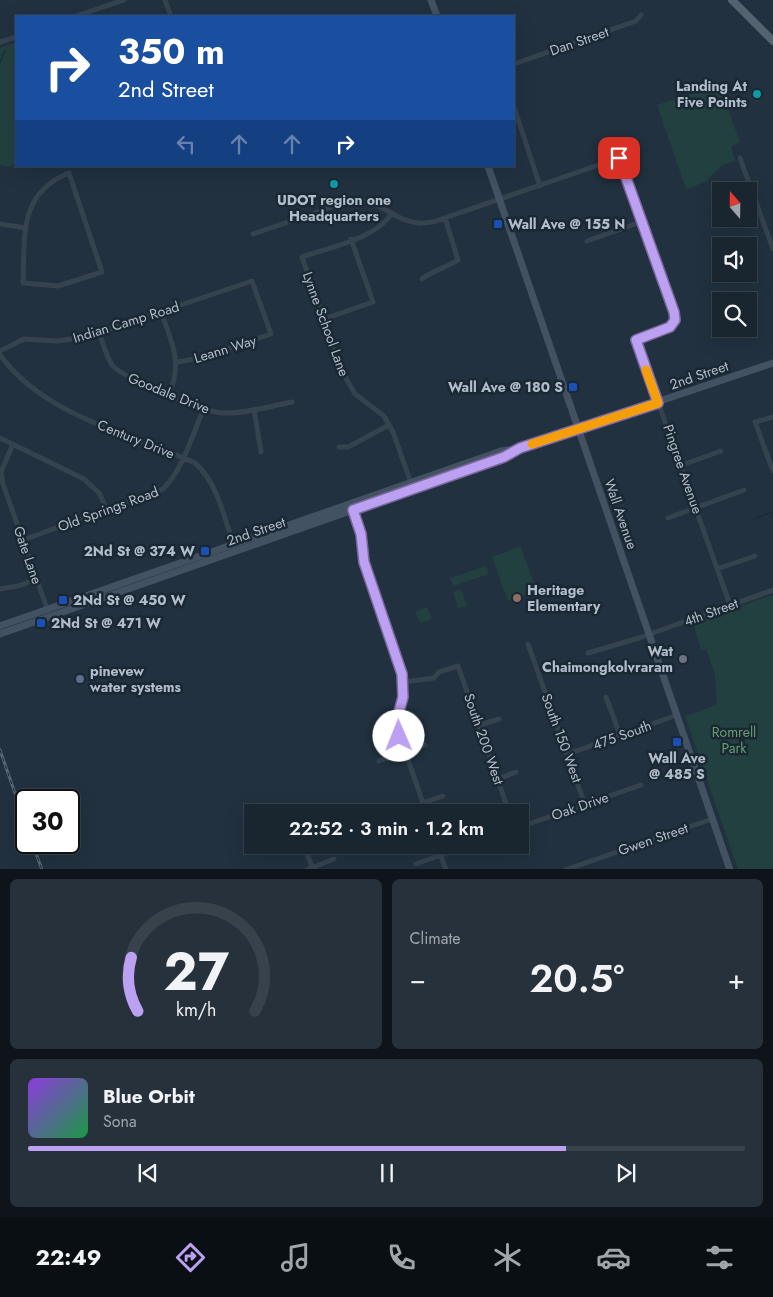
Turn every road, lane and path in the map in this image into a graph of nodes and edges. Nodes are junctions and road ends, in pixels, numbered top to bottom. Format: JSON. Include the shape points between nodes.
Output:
{"nodes":[{"id":1,"x":124,"y":0,"type":"edge"},
{"id":2,"x":165,"y":0,"type":"edge"},
{"id":3,"x":431,"y":0,"type":"edge"},
{"id":4,"x":732,"y":0,"type":"edge"},
{"id":5,"x":79,"y":15,"type":"edge"},
{"id":6,"x":171,"y":15,"type":"edge"},
{"id":7,"x":437,"y":15,"type":"edge"},
{"id":8,"x":641,"y":15,"type":"dead end"},
{"id":9,"x":15,"y":37,"type":"edge"},
{"id":10,"x":773,"y":41,"type":"edge"},
{"id":11,"x":0,"y":42,"type":"edge"},
{"id":12,"x":515,"y":64,"type":"edge"},
{"id":13,"x":515,"y":110,"type":"edge"},
{"id":14,"x":740,"y":158,"type":"dead end"},
{"id":15,"x":488,"y":167,"type":"edge"},
{"id":16,"x":540,"y":186,"type":"junction"},
{"id":17,"x":500,"y":199,"type":"junction"},
{"id":18,"x":392,"y":213,"type":"junction"},
{"id":19,"x":445,"y":218,"type":"junction"},
{"id":20,"x":641,"y":222,"type":"junction"},
{"id":21,"x":0,"y":224,"type":"edge"},
{"id":22,"x":26,"y":228,"type":"junction"},
{"id":23,"x":254,"y":234,"type":"dead end"},
{"id":24,"x":351,"y":239,"type":"junction"},
{"id":25,"x":587,"y":241,"type":"dead end"},
{"id":26,"x":773,"y":249,"type":"edge"},
{"id":27,"x":422,"y":279,"type":"dead end"},
{"id":28,"x":161,"y":312,"type":"junction"},
{"id":29,"x":324,"y":319,"type":"junction"},
{"id":30,"x":99,"y":333,"type":"junction"},
{"id":31,"x":271,"y":334,"type":"joint"},
{"id":32,"x":0,"y":351,"type":"edge"},
{"id":33,"x":0,"y":355,"type":"edge"},
{"id":34,"x":178,"y":362,"type":"junction"},
{"id":35,"x":773,"y":363,"type":"edge"},
{"id":36,"x":169,"y":394,"type":"junction"},
{"id":37,"x":292,"y":402,"type":"dead end"},
{"id":38,"x":658,"y":403,"type":"junction"},
{"id":39,"x":204,"y":408,"type":"junction"},
{"id":40,"x":254,"y":409,"type":"junction"},
{"id":41,"x":773,"y":418,"type":"edge"},
{"id":42,"x":389,"y":425,"type":"junction"},
{"id":43,"x":579,"y":428,"type":"junction"},
{"id":44,"x":0,"y":438,"type":"edge"},
{"id":45,"x":13,"y":444,"type":"junction"},
{"id":46,"x":340,"y":447,"type":"dead end"},
{"id":47,"x":721,"y":451,"type":"dead end"},
{"id":48,"x":262,"y":452,"type":"dead end"},
{"id":49,"x":183,"y":458,"type":"junction"},
{"id":50,"x":682,"y":465,"type":"junction"},
{"id":51,"x":773,"y":469,"type":"edge"},
{"id":52,"x":412,"y":486,"type":"junction"},
{"id":53,"x":744,"y":490,"type":"dead end"},
{"id":54,"x":352,"y":507,"type":"junction"},
{"id":55,"x":696,"y":507,"type":"junction"},
{"id":56,"x":107,"y":510,"type":"junction"},
{"id":57,"x":668,"y":518,"type":"dead end"},
{"id":58,"x":23,"y":540,"type":"junction"},
{"id":59,"x":234,"y":548,"type":"junction"},
{"id":60,"x":755,"y":556,"type":"dead end"},
{"id":61,"x":717,"y":569,"type":"junction"},
{"id":62,"x":36,"y":579,"type":"junction"},
{"id":63,"x":0,"y":588,"type":"edge"},
{"id":64,"x":773,"y":590,"type":"edge"},
{"id":65,"x":730,"y":605,"type":"junction"},
{"id":66,"x":49,"y":613,"type":"junction"},
{"id":67,"x":0,"y":626,"type":"edge"},
{"id":68,"x":0,"y":634,"type":"edge"},
{"id":69,"x":649,"y":634,"type":"junction"},
{"id":70,"x":528,"y":644,"type":"dead end"},
{"id":71,"x":588,"y":653,"type":"dead end"},
{"id":72,"x":404,"y":682,"type":"junction"},
{"id":73,"x":606,"y":697,"type":"dead end"},
{"id":74,"x":676,"y":715,"type":"junction"},
{"id":75,"x":499,"y":719,"type":"dead end"},
{"id":76,"x":479,"y":725,"type":"junction"},
{"id":77,"x":620,"y":735,"type":"junction"},
{"id":78,"x":425,"y":744,"type":"dead end"},
{"id":79,"x":405,"y":752,"type":"junction"},
{"id":80,"x":568,"y":754,"type":"junction"},
{"id":81,"x":379,"y":761,"type":"dead end"},
{"id":82,"x":516,"y":772,"type":"dead end"},
{"id":83,"x":498,"y":778,"type":"junction"},
{"id":84,"x":641,"y":785,"type":"dead end"},
{"id":85,"x":443,"y":796,"type":"dead end"},
{"id":86,"x":422,"y":803,"type":"joint"},
{"id":87,"x":506,"y":804,"type":"edge"},
{"id":88,"x":586,"y":805,"type":"junction"},
{"id":89,"x":712,"y":819,"type":"junction"},
{"id":90,"x":529,"y":824,"type":"edge"},
{"id":91,"x":307,"y":854,"type":"edge"},
{"id":92,"x":441,"y":855,"type":"joint"},
{"id":93,"x":334,"y":859,"type":"dead end"},
{"id":94,"x":416,"y":864,"type":"dead end"},
{"id":95,"x":312,"y":867,"type":"junction"},
{"id":96,"x":308,"y":869,"type":"edge"},
{"id":97,"x":446,"y":869,"type":"edge"},
{"id":98,"x":568,"y":869,"type":"edge"},
{"id":99,"x":730,"y":869,"type":"edge"}],
"edges":[{"from":1,"to":5,"type":"street"},
{"from":2,"to":6,"type":"street"},
{"from":3,"to":7,"type":"main road"},
{"from":4,"to":10,"type":"main road"},
{"from":8,"to":12,"type":"street","name":"Dan Street","via":[[636,21]]},
{"from":9,"to":11,"type":"street"},
{"from":13,"to":16,"type":"street"},
{"from":14,"to":26,"type":"street"},
{"from":15,"to":17,"type":"main road","name":"Wall Avenue"},
{"from":16,"to":17,"type":"street"},
{"from":16,"to":20,"type":"street","name":"Pingree Avenue","via":[[619,158]]},
{"from":17,"to":19,"type":"street"},
{"from":17,"to":43,"type":"main road","name":"Wall Avenue"},
{"from":18,"to":19,"type":"street","via":[[418,223]]},
{"from":18,"to":23,"type":"street","via":[[370,201],[352,200]]},
{"from":18,"to":24,"type":"street","via":[[375,231]]},
{"from":19,"to":27,"type":"street","via":[[458,260]]},
{"from":20,"to":25,"type":"street"},
{"from":20,"to":38,"type":"street","name":"Pingree Avenue","via":[[675,320],[670,327],[636,340]]},
{"from":21,"to":22,"type":"street"},
{"from":22,"to":22,"type":"street","via":[[23,283],[58,286],[102,272],[69,172],[52,180],[37,194]]},
{"from":24,"to":29,"type":"street","name":"Lynne School Lane","via":[[302,256]]},
{"from":24,"to":29,"type":"street","via":[[373,302]]},
{"from":28,"to":30,"type":"street","name":"Indian Camp Road"},
{"from":28,"to":31,"type":"street","name":"Indian Camp Road","via":[[252,281]]},
{"from":28,"to":34,"type":"street"},
{"from":29,"to":42,"type":"street","name":"Lynne School Lane","via":[[348,384],[380,412]]},
{"from":30,"to":32,"type":"street","name":"Indian Camp Road","via":[[71,340],[24,339]]},
{"from":30,"to":36,"type":"street","name":"Goodale Drive","via":[[108,357],[118,370]]},
{"from":31,"to":34,"type":"street","name":"Leann Way"},
{"from":33,"to":49,"type":"street","name":"Century Drive","via":[[32,388],[61,407]]},
{"from":34,"to":36,"type":"street"},
{"from":35,"to":38,"type":"main road","name":"2nd Street"},
{"from":36,"to":39,"type":"street","name":"Goodale Drive"},
{"from":37,"to":40,"type":"street","name":"Goodale Drive"},
{"from":38,"to":43,"type":"main road","name":"2nd Street"},
{"from":38,"to":50,"type":"street","name":"Pingree Avenue"},
{"from":39,"to":40,"type":"street","name":"Goodale Drive","via":[[223,413]]},
{"from":39,"to":49,"type":"street","name":"Old Springs Road"},
{"from":40,"to":48,"type":"street"},
{"from":41,"to":51,"type":"street","via":[[755,422]]},
{"from":42,"to":46,"type":"street","via":[[348,447]]},
{"from":42,"to":52,"type":"street","name":"Lynne School Lane"},
{"from":43,"to":52,"type":"main road","name":"2nd Street","via":[[520,448],[504,457]]},
{"from":43,"to":69,"type":"main road","name":"Wall Avenue"},
{"from":44,"to":45,"type":"street"},
{"from":45,"to":56,"type":"street","via":[[89,482]]},
{"from":45,"to":58,"type":"street","name":"Gate Lane","via":[[1,472]]},
{"from":47,"to":50,"type":"street"},
{"from":49,"to":56,"type":"street","name":"Old Springs Road","via":[[173,480],[164,489]]},
{"from":49,"to":59,"type":"street","name":"Century Drive","via":[[200,467],[211,483]]},
{"from":50,"to":55,"type":"street","name":"Pingree Avenue"},
{"from":52,"to":54,"type":"main road","name":"2nd Street"},
{"from":53,"to":55,"type":"street"},
{"from":54,"to":59,"type":"main road","name":"2nd Street"},
{"from":54,"to":72,"type":"street","via":[[361,534],[364,562]]},
{"from":55,"to":57,"type":"street"},
{"from":55,"to":61,"type":"street","name":"Pingree Avenue"},
{"from":56,"to":58,"type":"street","name":"Old Springs Road"},
{"from":58,"to":62,"type":"street","name":"Gate Lane"},
{"from":59,"to":66,"type":"main road","name":"2nd Street"},
{"from":60,"to":61,"type":"street"},
{"from":61,"to":65,"type":"street","name":"Pingree Avenue"},
{"from":62,"to":63,"type":"street"},
{"from":62,"to":66,"type":"street","name":"Gate Lane"},
{"from":64,"to":65,"type":"street","name":"4th Street"},
{"from":65,"to":69,"type":"street","name":"4th Street"},
{"from":66,"to":67,"type":"main road","name":"2nd Street"},
{"from":66,"to":68,"type":"main road","name":"2nd Street"},
{"from":69,"to":71,"type":"street","name":"4th Street"},
{"from":69,"to":74,"type":"main road","name":"Wall Avenue"},
{"from":70,"to":80,"type":"street","name":"South 150 West"},
{"from":72,"to":76,"type":"street","name":"South 200 West","via":[[434,678],[439,672],[458,666]]},
{"from":72,"to":79,"type":"street","via":[[397,719]]},
{"from":73,"to":77,"type":"street"},
{"from":74,"to":77,"type":"street","name":"475 South"},
{"from":74,"to":89,"type":"main road","name":"Wall Avenue"},
{"from":75,"to":76,"type":"street"},
{"from":76,"to":83,"type":"street","name":"South 200 West"},
{"from":77,"to":80,"type":"street","name":"475 South"},
{"from":78,"to":79,"type":"street"},
{"from":79,"to":81,"type":"street"},
{"from":79,"to":86,"type":"street"},
{"from":80,"to":88,"type":"street","name":"South 150 West"},
{"from":82,"to":83,"type":"street"},
{"from":83,"to":87,"type":"street","name":"South 200 West"},
{"from":84,"to":88,"type":"street","name":"Oak Drive"},
{"from":85,"to":86,"type":"street"},
{"from":88,"to":90,"type":"street","name":"Oak Drive"},
{"from":89,"to":98,"type":"street","name":"Gwen Street"},
{"from":89,"to":99,"type":"main road","name":"Wall Avenue"},
{"from":91,"to":95,"type":"street"},
{"from":92,"to":94,"type":"street"},
{"from":92,"to":97,"type":"street"},
{"from":93,"to":95,"type":"street"},
{"from":95,"to":96,"type":"street"}]}
